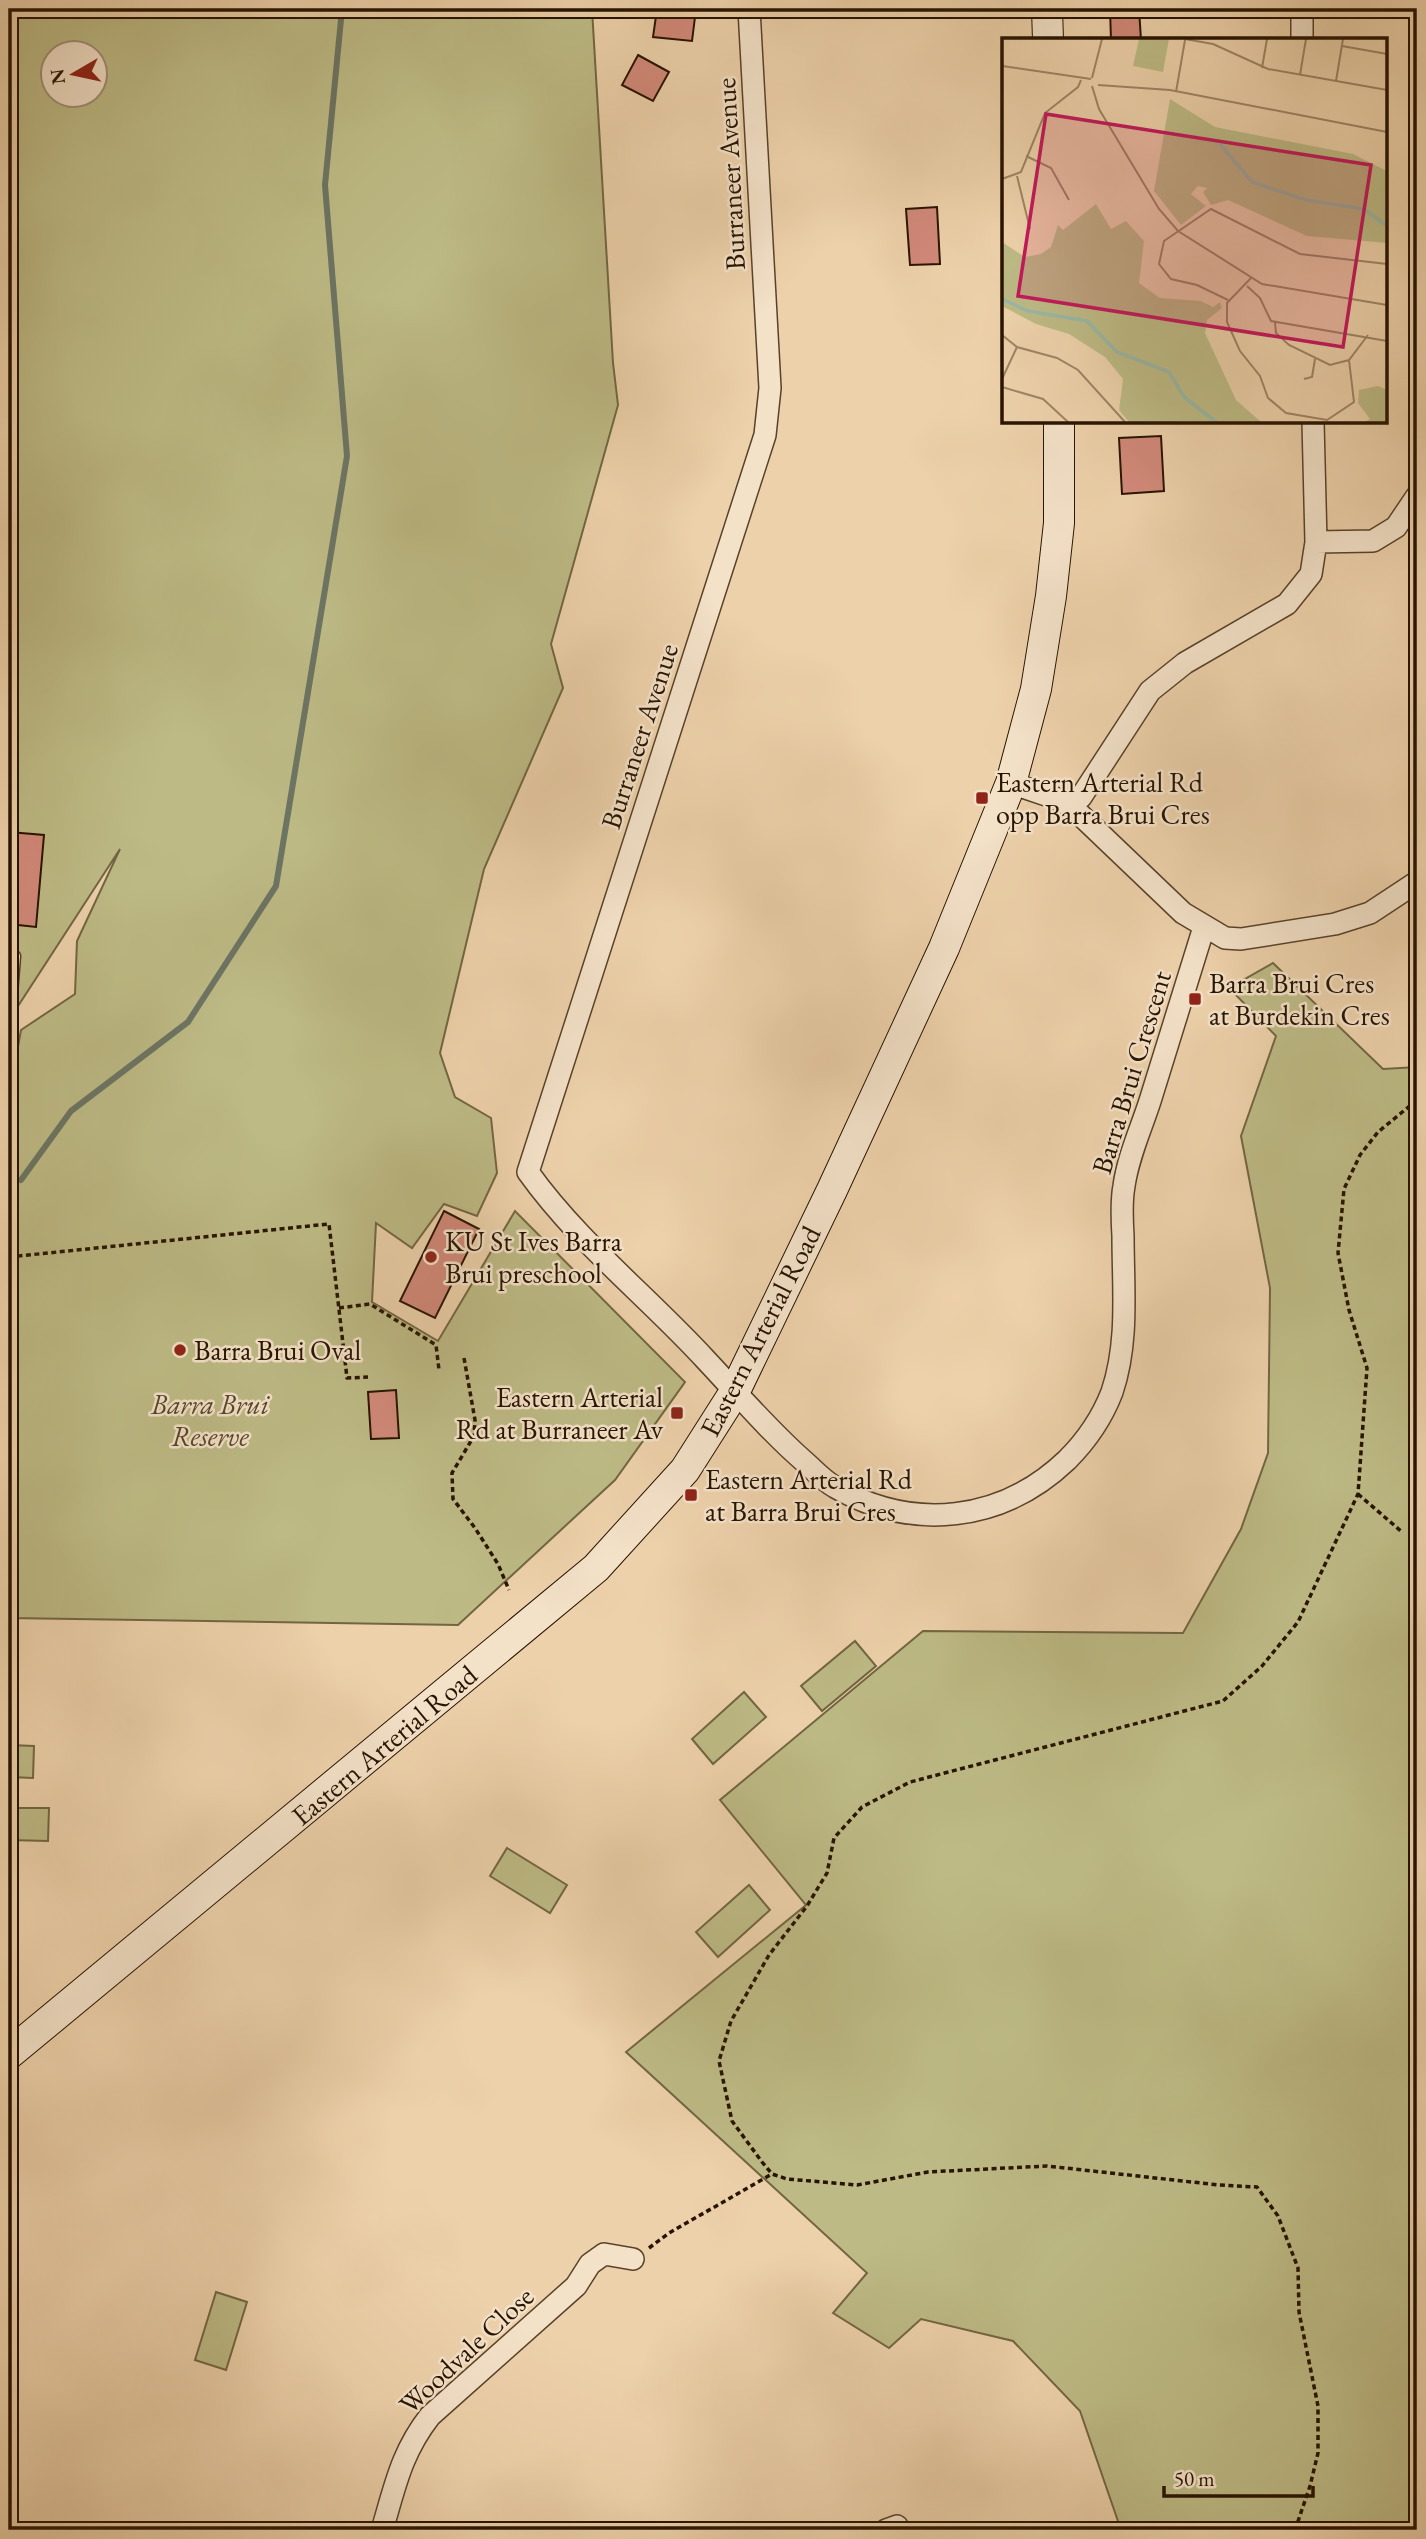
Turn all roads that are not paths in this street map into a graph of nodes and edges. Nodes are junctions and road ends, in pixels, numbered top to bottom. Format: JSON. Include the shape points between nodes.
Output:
{"nodes":[{"id":1,"x":749,"y":9,"type":"edge"},
{"id":2,"x":1048,"y":9,"type":"edge"},
{"id":3,"x":1301,"y":9,"type":"edge"},
{"id":4,"x":1048,"y":38,"type":"edge"},
{"id":5,"x":1303,"y":38,"type":"edge"},
{"id":6,"x":1059,"y":424,"type":"edge"},
{"id":7,"x":1313,"y":424,"type":"edge"},
{"id":8,"x":1417,"y":496,"type":"edge"},
{"id":9,"x":1317,"y":542,"type":"junction"},
{"id":10,"x":1011,"y":783,"type":"junction"},
{"id":11,"x":1071,"y":806,"type":"junction"},
{"id":12,"x":1417,"y":882,"type":"edge"},
{"id":13,"x":1204,"y":927,"type":"junction"},
{"id":14,"x":15,"y":956,"type":"dead end"},
{"id":15,"x":9,"y":1032,"type":"edge"},
{"id":16,"x":734,"y":1392,"type":"junction"},
{"id":17,"x":9,"y":2054,"type":"edge"},
{"id":18,"x":633,"y":2259,"type":"road end"},
{"id":19,"x":382,"y":2530,"type":"edge"}],
"edges":[{"from":1,"to":16,"type":"street","name":"Burraneer Avenue","via":[[770,388],[765,435],[528,1171],[551,1204]]},
{"from":2,"to":4,"type":"main road"},
{"from":3,"to":5,"type":"street"},
{"from":6,"to":10,"type":"main road","name":"Eastern Arterial Road","via":[[1059,523],[1051,596],[1036,689]]},
{"from":7,"to":9,"type":"street"},
{"from":8,"to":9,"type":"street","via":[[1396,527],[1373,541]]},
{"from":9,"to":11,"type":"street","via":[[1311,574],[1287,604],[1185,663],[1150,691]]},
{"from":10,"to":11,"type":"street"},
{"from":10,"to":16,"type":"main road","name":"Eastern Arterial Road","via":[[944,948]]},
{"from":11,"to":13,"type":"street","via":[[1183,913]]},
{"from":12,"to":13,"type":"street","via":[[1370,913],[1335,924],[1241,939],[1225,938]]},
{"from":13,"to":16,"type":"street","name":"Barra Brui Crescent","via":[[1123,1187],[1124,1335],[1120,1364],[1097,1423],[1076,1451],[1032,1489],[986,1508],[958,1514],[898,1511],[832,1486]]},
{"from":14,"to":15,"type":"lane"},
{"from":16,"to":17,"type":"main road","name":"Eastern Arterial Road","via":[[685,1470],[596,1568]]},
{"from":18,"to":19,"type":"street","name":"Woodvale Close","via":[[604,2255],[590,2264],[576,2286],[430,2416],[413,2437],[402,2463]]}]}
